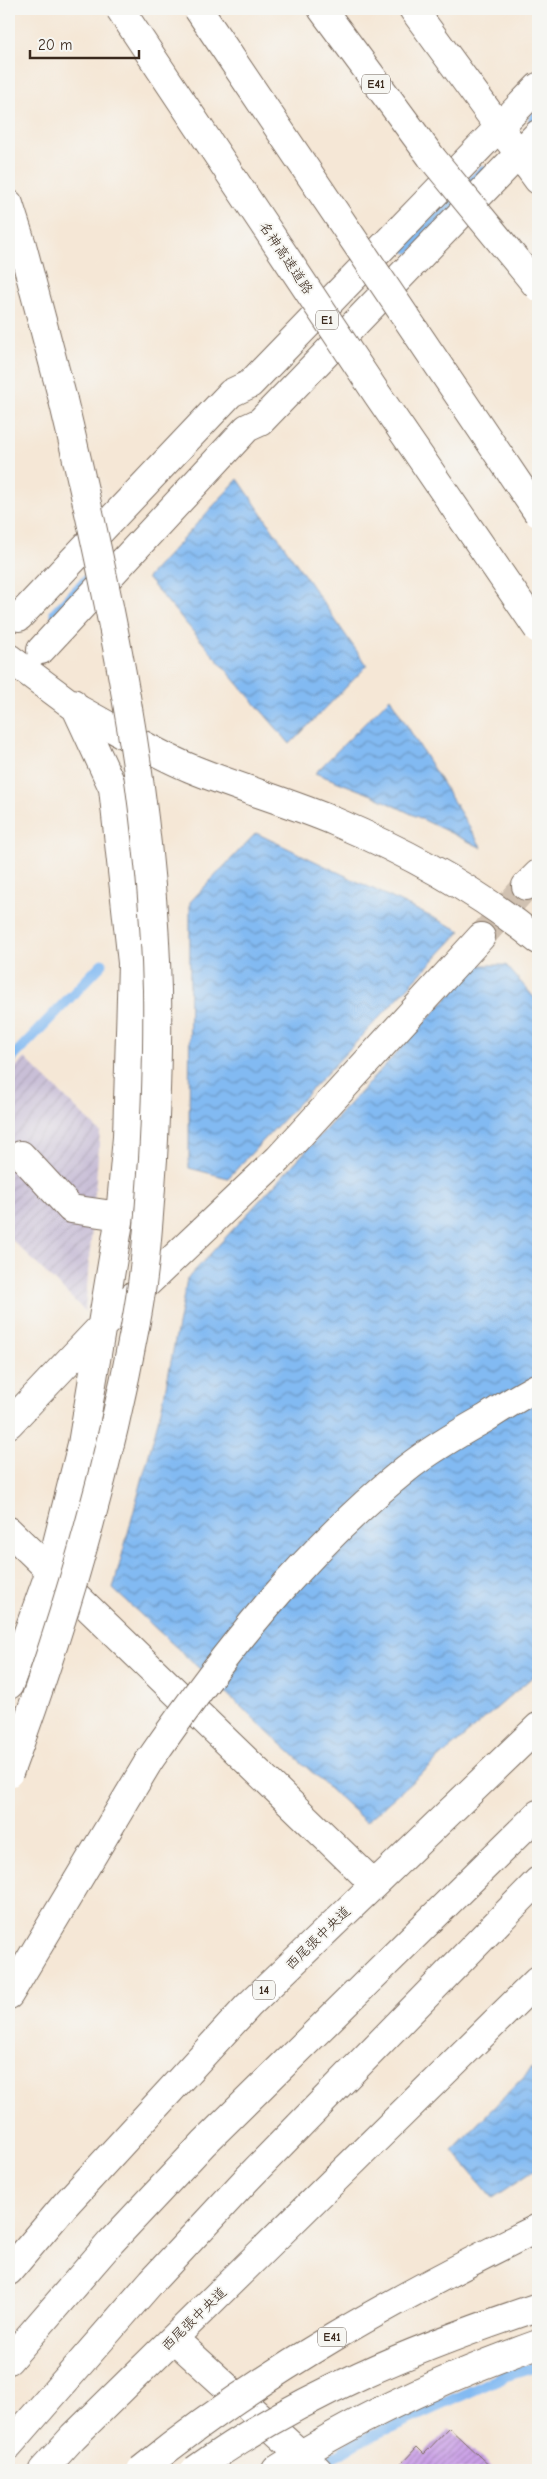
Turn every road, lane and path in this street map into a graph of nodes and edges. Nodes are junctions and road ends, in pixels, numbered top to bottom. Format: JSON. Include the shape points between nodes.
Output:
{"nodes":[{"id":1,"x":120,"y":9,"type":"edge"},
{"id":2,"x":198,"y":9,"type":"edge"},
{"id":3,"x":322,"y":9,"type":"edge"},
{"id":4,"x":413,"y":9,"type":"edge"},
{"id":5,"x":538,"y":87,"type":"edge"},
{"id":6,"x":500,"y":126,"type":"junction"},
{"id":7,"x":538,"y":134,"type":"edge"},
{"id":8,"x":519,"y":153,"type":"junction"},
{"id":9,"x":538,"y":180,"type":"edge"},
{"id":10,"x":9,"y":204,"type":"edge"},
{"id":11,"x":538,"y":287,"type":"edge"},
{"id":12,"x":538,"y":513,"type":"edge"},
{"id":13,"x":14,"y":607,"type":"edge"},
{"id":14,"x":538,"y":629,"type":"edge"},
{"id":15,"x":41,"y":650,"type":"junction"},
{"id":16,"x":9,"y":658,"type":"edge"},
{"id":17,"x":76,"y":708,"type":"junction"},
{"id":18,"x":481,"y":937,"type":"tunnel mouth"},
{"id":19,"x":538,"y":940,"type":"edge"},
{"id":20,"x":21,"y":1155,"type":"dead end"},
{"id":21,"x":120,"y":1216,"type":"junction"},
{"id":22,"x":102,"y":1326,"type":"junction"},
{"id":23,"x":538,"y":1388,"type":"edge"},
{"id":24,"x":9,"y":1424,"type":"edge"},
{"id":25,"x":9,"y":1531,"type":"edge"},
{"id":26,"x":50,"y":1571,"type":"junction"},
{"id":27,"x":9,"y":1685,"type":"edge"},
{"id":28,"x":538,"y":1727,"type":"edge"},
{"id":29,"x":9,"y":1773,"type":"edge"},
{"id":30,"x":538,"y":1814,"type":"edge"},
{"id":31,"x":538,"y":1881,"type":"edge"},
{"id":32,"x":374,"y":1884,"type":"junction"},
{"id":33,"x":538,"y":1980,"type":"edge"},
{"id":34,"x":9,"y":1994,"type":"edge"},
{"id":35,"x":538,"y":2228,"type":"edge"},
{"id":36,"x":9,"y":2271,"type":"edge"},
{"id":37,"x":538,"y":2307,"type":"edge"},
{"id":38,"x":174,"y":2339,"type":"junction"},
{"id":39,"x":538,"y":2344,"type":"edge"},
{"id":40,"x":9,"y":2360,"type":"edge"},
{"id":41,"x":9,"y":2445,"type":"edge"},
{"id":42,"x":310,"y":2462,"type":"edge"},
{"id":43,"x":42,"y":2470,"type":"edge"},
{"id":44,"x":141,"y":2470,"type":"edge"},
{"id":45,"x":195,"y":2470,"type":"edge"},
{"id":46,"x":276,"y":2470,"type":"edge"}],
"edges":[{"from":1,"to":14,"type":"main road","name":"名神高速道路","number":"E1","bridge":true},
{"from":2,"to":12,"type":"main road","bridge":true},
{"from":3,"to":11,"type":"main road","number":"E41","bridge":true,"via":[[432,158]]},
{"from":4,"to":6,"type":"main road"},
{"from":5,"to":6,"type":"main road"},
{"from":6,"to":8,"type":"main road"},
{"from":6,"to":13,"type":"main road","via":[[250,384],[231,393]]},
{"from":7,"to":8,"type":"main road"},
{"from":8,"to":9,"type":"main road"},
{"from":8,"to":15,"type":"main road","via":[[260,422],[247,428]]},
{"from":10,"to":29,"type":"main road","bridge":true,"via":[[63,400],[112,624],[134,750],[157,989],[156,1107],[150,1215],[134,1334],[84,1543]]},
{"from":13,"to":15,"type":"main road"},
{"from":15,"to":17,"type":"main road"},
{"from":16,"to":17,"type":"main road"},
{"from":17,"to":19,"type":"main road","via":[[188,768],[335,821],[422,862],[509,916]]},
{"from":17,"to":21,"type":"main road","via":[[112,788],[132,963],[128,1137]]},
{"from":18,"to":22,"type":"main road","via":[[278,1159]]},
{"from":20,"to":21,"type":"main road","via":[[71,1209]]},
{"from":21,"to":22,"type":"main road"},
{"from":22,"to":24,"type":"main road"},
{"from":22,"to":26,"type":"main road","via":[[82,1444]]},
{"from":23,"to":34,"type":"main road","bridge":true,"via":[[408,1468],[352,1515],[251,1624],[196,1693],[149,1761]]},
{"from":25,"to":26,"type":"main road"},
{"from":26,"to":27,"type":"main road"},
{"from":26,"to":32,"type":"main road"},
{"from":28,"to":32,"type":"main road","name":"西尾張中央道","number":"14"},
{"from":30,"to":40,"type":"main road","via":[[204,2143],[111,2242]]},
{"from":31,"to":41,"type":"main road","via":[[268,2157],[152,2281]]},
{"from":32,"to":36,"type":"main road","name":"西尾張中央道","number":"14","via":[[248,2006],[65,2205]]},
{"from":33,"to":38,"type":"main road","name":"西尾張中央道"},
{"from":35,"to":44,"type":"main road","number":"E41","bridge":true,"via":[[430,2281],[338,2333],[253,2388]]},
{"from":37,"to":45,"type":"main road","bridge":true,"via":[[390,2361],[313,2398]]},
{"from":38,"to":42,"type":"main road"},
{"from":38,"to":43,"type":"main road","name":"西尾張中央道"},
{"from":39,"to":42,"type":"main road","via":[[419,2391],[345,2428]]},
{"from":42,"to":46,"type":"main road"}]}
